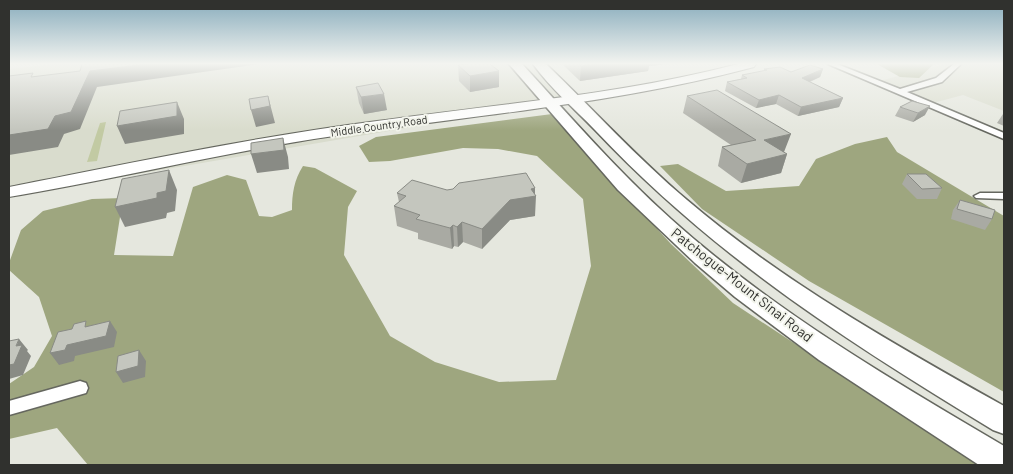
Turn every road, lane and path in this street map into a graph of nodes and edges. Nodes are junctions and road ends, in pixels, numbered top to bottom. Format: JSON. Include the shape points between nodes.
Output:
{"nodes":[{"id":1,"x":543,"y":86,"type":"edge"},
{"id":2,"x":553,"y":86,"type":"edge"},
{"id":3,"x":659,"y":86,"type":"edge"},
{"id":4,"x":886,"y":86,"type":"edge"},
{"id":5,"x":919,"y":86,"type":"edge"},
{"id":6,"x":900,"y":92,"type":"junction"},
{"id":7,"x":562,"y":101,"type":"junction"},
{"id":8,"x":1004,"y":136,"type":"edge"},
{"id":9,"x":9,"y":192,"type":"edge"},
{"id":10,"x":980,"y":196,"type":"dead end"},
{"id":11,"x":1004,"y":196,"type":"edge"},
{"id":12,"x":80,"y":388,"type":"dead end"},
{"id":13,"x":9,"y":408,"type":"edge"},
{"id":14,"x":1004,"y":421,"type":"edge"},
{"id":15,"x":1004,"y":463,"type":"edge"}],
"edges":[{"from":1,"to":7,"type":"highway","name":"Patchogue-Mount Sinai Road"},
{"from":2,"to":7,"type":"highway","name":"Patchogue-Mount Sinai Road"},
{"from":3,"to":7,"type":"main road","name":"Middle Country Road"},
{"from":4,"to":6,"type":"street"},
{"from":5,"to":6,"type":"street"},
{"from":6,"to":8,"type":"street"},
{"from":7,"to":9,"type":"main road","name":"Middle Country Road","via":[[368,126]]},
{"from":7,"to":14,"type":"highway","name":"Patchogue-Mount Sinai Road","via":[[738,250],[874,343]]},
{"from":7,"to":15,"type":"highway","name":"Patchogue-Mount Sinai Road","via":[[630,192],[714,266],[849,364]]},
{"from":10,"to":11,"type":"street"},
{"from":12,"to":13,"type":"street"}]}
